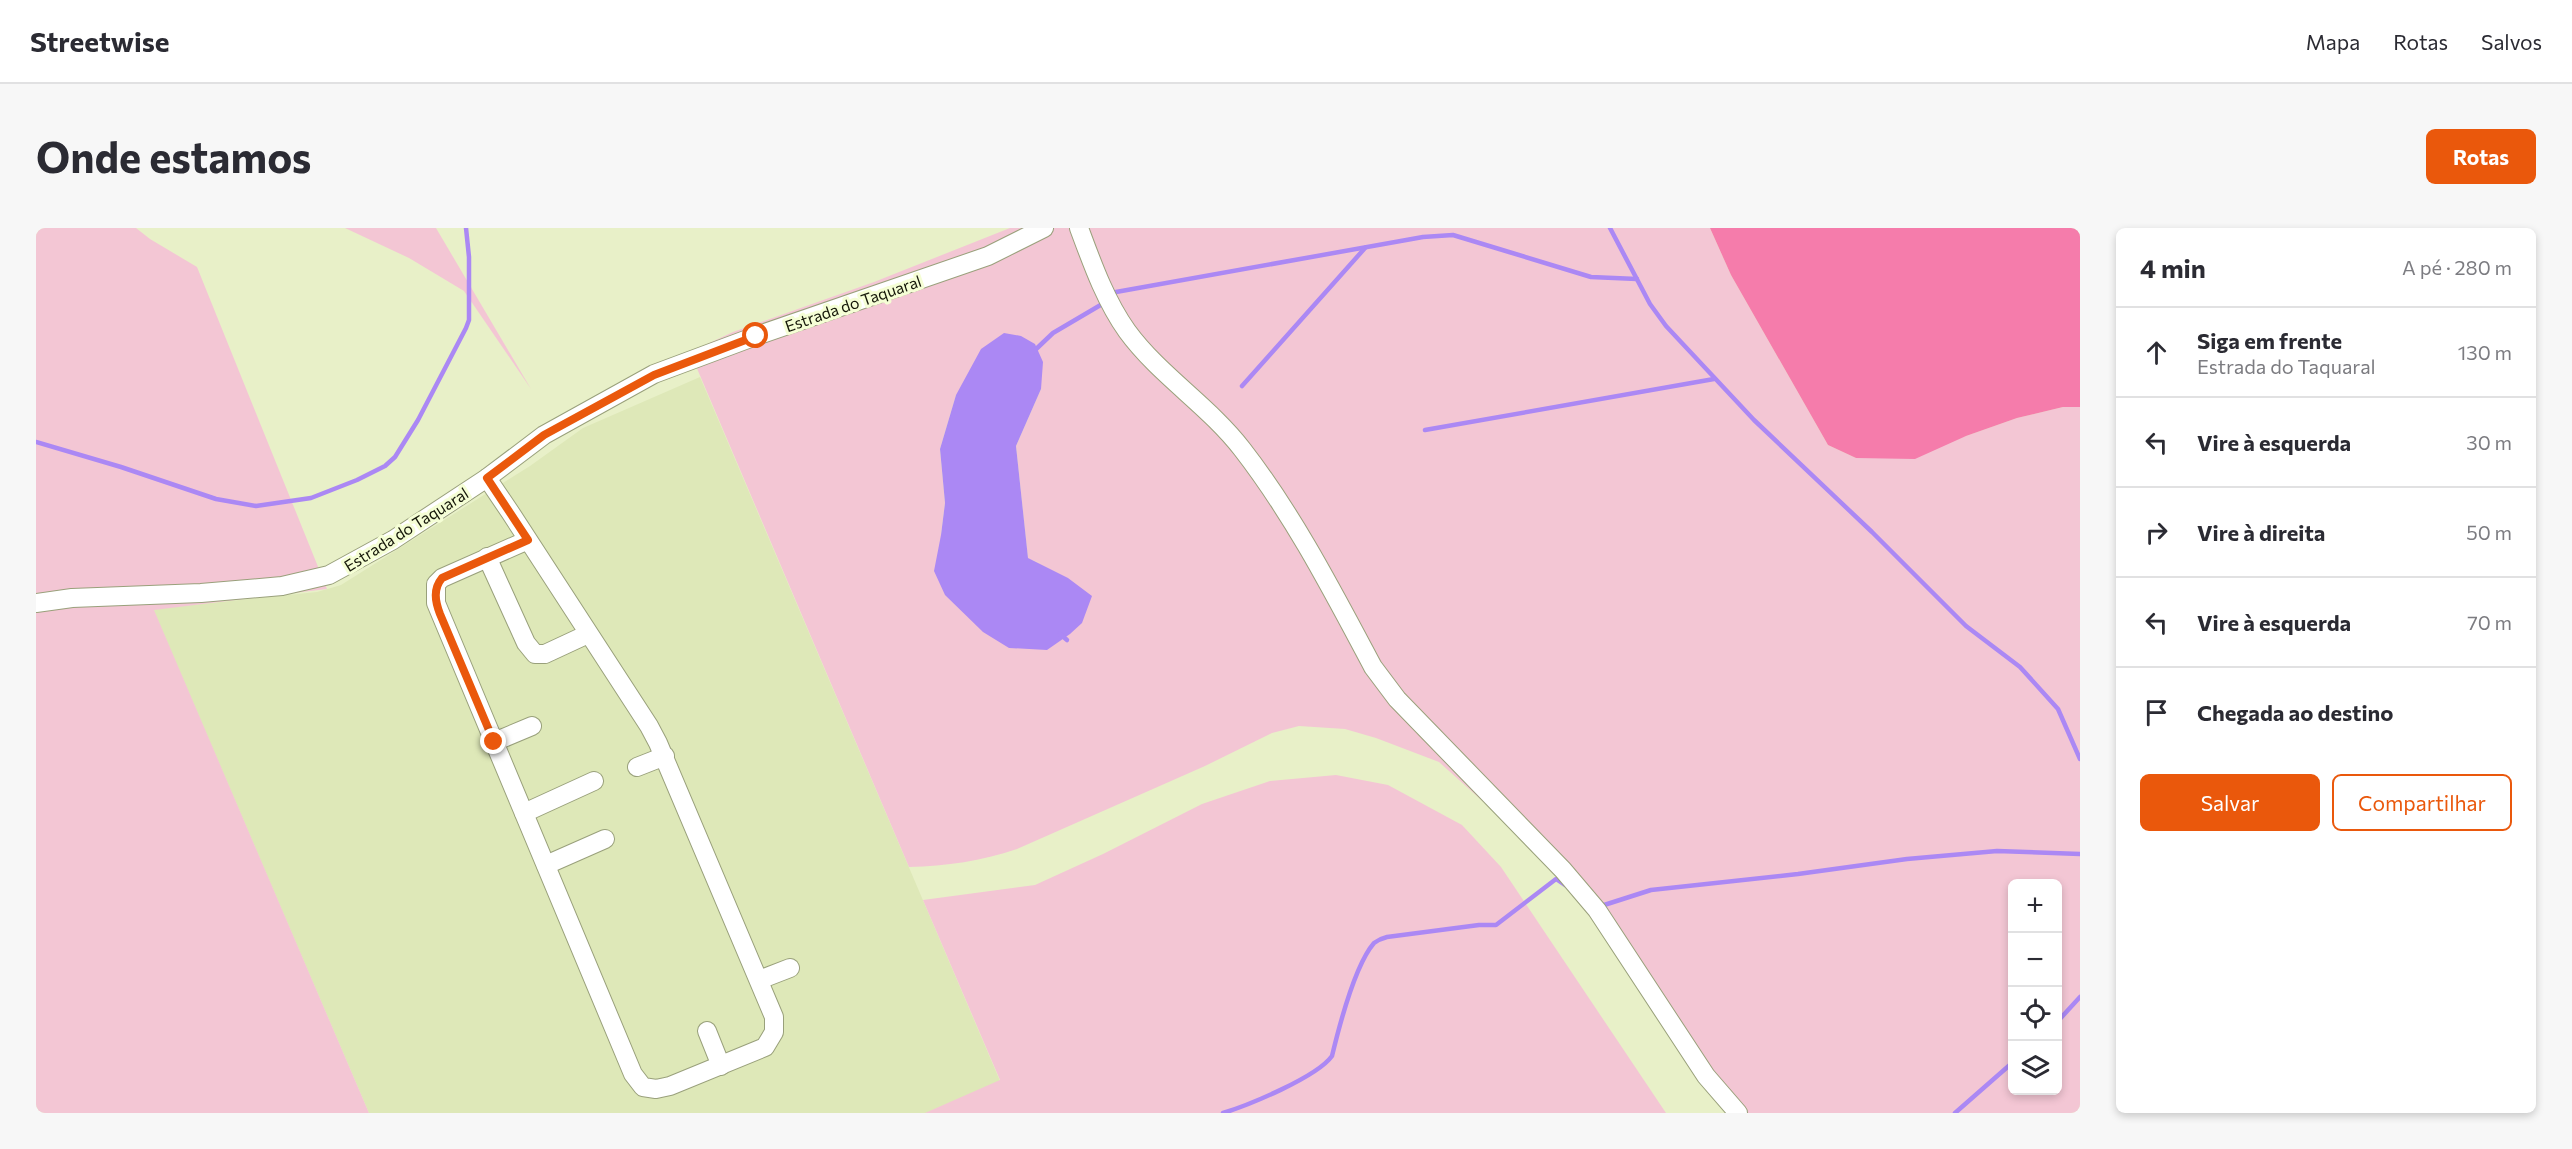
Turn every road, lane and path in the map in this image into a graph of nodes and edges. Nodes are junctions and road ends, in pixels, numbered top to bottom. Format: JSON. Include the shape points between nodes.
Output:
{"nodes":[{"id":1,"x":1044,"y":228,"type":"edge"},
{"id":2,"x":1079,"y":228,"type":"edge"},
{"id":3,"x":487,"y":478,"type":"junction"},
{"id":4,"x":528,"y":540,"type":"junction"},
{"id":5,"x":487,"y":557,"type":"junction"},
{"id":6,"x":36,"y":603,"type":"edge"},
{"id":7,"x":588,"y":634,"type":"junction"},
{"id":8,"x":532,"y":726,"type":"dead end"},
{"id":9,"x":494,"y":742,"type":"junction"},
{"id":10,"x":665,"y":756,"type":"junction"},
{"id":11,"x":637,"y":767,"type":"dead end"},
{"id":12,"x":594,"y":781,"type":"dead end"},
{"id":13,"x":524,"y":813,"type":"junction"},
{"id":14,"x":605,"y":840,"type":"dead end"},
{"id":15,"x":546,"y":865,"type":"junction"},
{"id":16,"x":790,"y":968,"type":"dead end"},
{"id":17,"x":759,"y":980,"type":"junction"},
{"id":18,"x":707,"y":1031,"type":"dead end"},
{"id":19,"x":722,"y":1066,"type":"junction"},
{"id":20,"x":1738,"y":1113,"type":"edge"}],
"edges":[{"from":1,"to":3,"type":"street","name":"Estrada do Taquaral","via":[[978,259],[654,375],[544,435]]},
{"from":2,"to":20,"type":"street","via":[[1110,304],[1128,332],[1240,446],[1261,474],[1311,553],[1373,668],[1397,699],[1597,910],[1701,1068]]},
{"from":3,"to":4,"type":"street"},
{"from":3,"to":6,"type":"street","name":"Estrada do Taquaral","via":[[375,551],[329,576],[282,586]]},
{"from":4,"to":5,"type":"street"},
{"from":4,"to":7,"type":"street"},
{"from":5,"to":7,"type":"street","via":[[534,654],[545,654]]},
{"from":5,"to":9,"type":"street","via":[[442,578],[435,593],[440,614]]},
{"from":7,"to":10,"type":"street"},
{"from":8,"to":9,"type":"street"},
{"from":9,"to":13,"type":"street"},
{"from":10,"to":11,"type":"street"},
{"from":10,"to":17,"type":"street"},
{"from":12,"to":13,"type":"street"},
{"from":13,"to":15,"type":"street"},
{"from":14,"to":15,"type":"street"},
{"from":15,"to":19,"type":"street","via":[[637,1082],[649,1089],[663,1088]]},
{"from":16,"to":17,"type":"street"},
{"from":17,"to":19,"type":"street","via":[[774,1017],[772,1039],[760,1051]]},
{"from":18,"to":19,"type":"street"}]}
